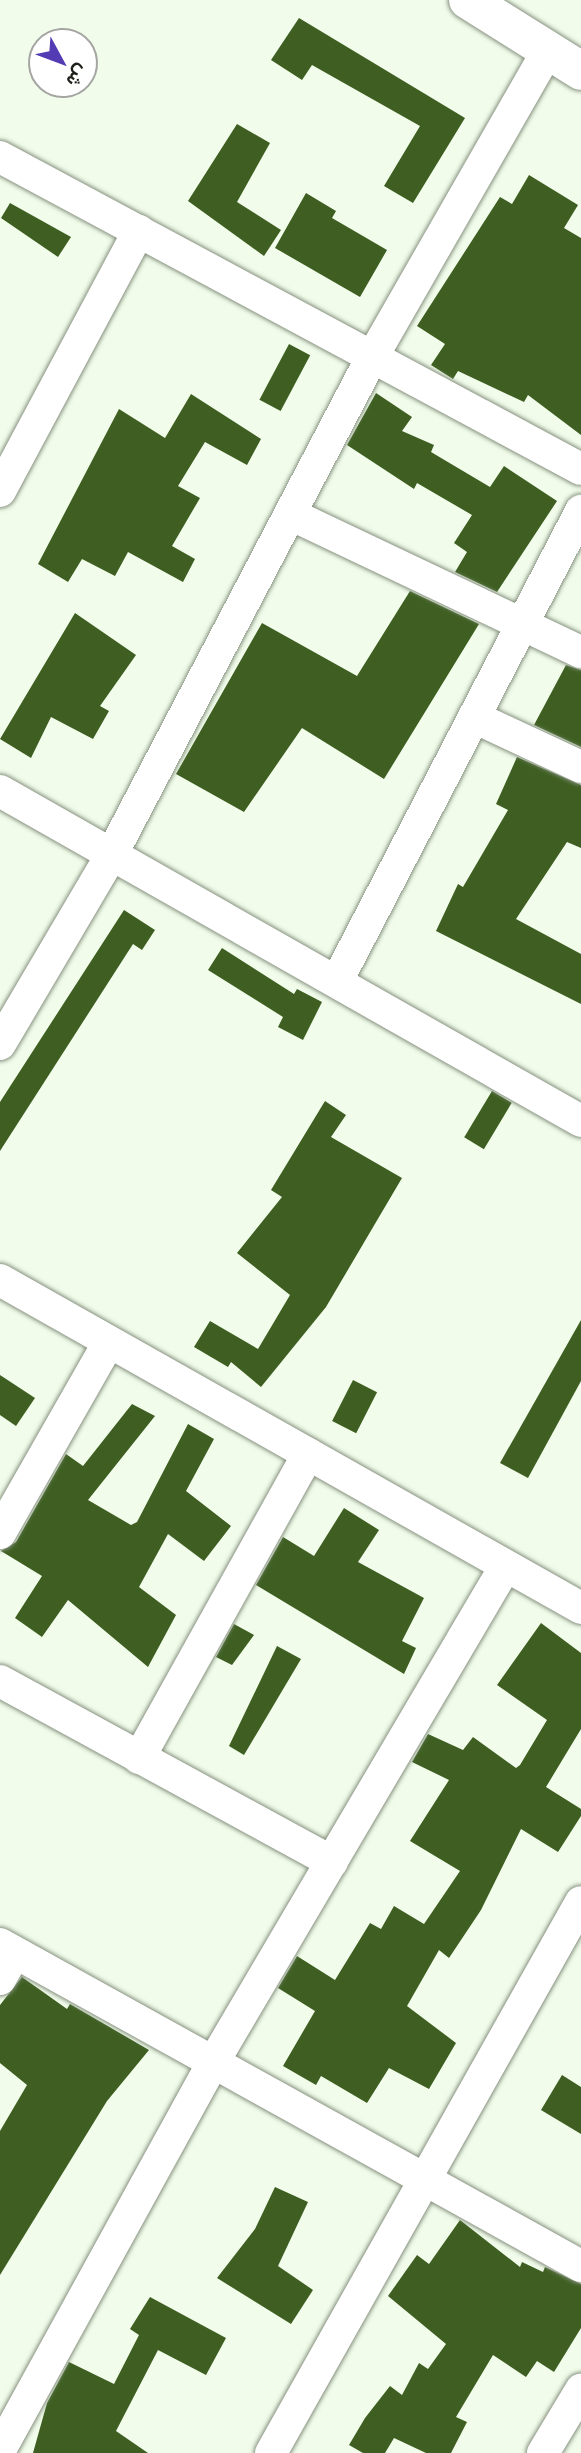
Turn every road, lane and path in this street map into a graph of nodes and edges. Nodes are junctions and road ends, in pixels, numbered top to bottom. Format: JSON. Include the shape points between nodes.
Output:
{"nodes":[{"id":1,"x":468,"y":0,"type":"edge"},
{"id":2,"x":548,"y":50,"type":"junction"},
{"id":3,"x":581,"y":71,"type":"edge"},
{"id":4,"x":0,"y":157,"type":"edge"},
{"id":5,"x":139,"y":232,"type":"junction"},
{"id":6,"x":370,"y":361,"type":"junction"},
{"id":7,"x":581,"y":469,"type":"edge"},
{"id":8,"x":2,"y":484,"type":"edge"},
{"id":9,"x":581,"y":511,"type":"edge"},
{"id":10,"x":290,"y":514,"type":"junction"},
{"id":11,"x":522,"y":624,"type":"junction"},
{"id":12,"x":581,"y":652,"type":"edge"},
{"id":13,"x":474,"y":717,"type":"junction"},
{"id":14,"x":581,"y":767,"type":"edge"},
{"id":15,"x":0,"y":791,"type":"edge"},
{"id":16,"x":113,"y":852,"type":"junction"},
{"id":17,"x":337,"y":981,"type":"junction"},
{"id":18,"x":0,"y":1044,"type":"edge"},
{"id":19,"x":581,"y":1121,"type":"edge"},
{"id":20,"x":0,"y":1280,"type":"edge"},
{"id":21,"x":108,"y":1344,"type":"junction"},
{"id":22,"x":308,"y":1454,"type":"junction"},
{"id":23,"x":0,"y":1533,"type":"edge"},
{"id":24,"x":505,"y":1567,"type":"junction"},
{"id":25,"x":581,"y":1608,"type":"edge"},
{"id":26,"x":0,"y":1681,"type":"edge"},
{"id":27,"x":139,"y":1758,"type":"junction"},
{"id":28,"x":332,"y":1862,"type":"junction"},
{"id":29,"x":581,"y":1902,"type":"edge"},
{"id":30,"x":5,"y":1959,"type":"edge"},
{"id":31,"x":214,"y":2061,"type":"junction"},
{"id":32,"x":426,"y":2180,"type":"junction"},
{"id":33,"x":581,"y":2266,"type":"edge"},
{"id":34,"x":577,"y":2407,"type":"edge"},
{"id":35,"x":0,"y":2451,"type":"edge"},
{"id":36,"x":271,"y":2453,"type":"edge"},
{"id":37,"x":544,"y":2453,"type":"edge"}],
"edges":[{"from":1,"to":2,"type":"main road"},
{"from":2,"to":3,"type":"main road"},
{"from":2,"to":6,"type":"street"},
{"from":4,"to":5,"type":"street"},
{"from":5,"to":6,"type":"street"},
{"from":5,"to":8,"type":"street"},
{"from":6,"to":7,"type":"street"},
{"from":6,"to":10,"type":"street"},
{"from":9,"to":11,"type":"street"},
{"from":10,"to":11,"type":"street"},
{"from":10,"to":16,"type":"street"},
{"from":11,"to":12,"type":"street"},
{"from":11,"to":13,"type":"street"},
{"from":13,"to":14,"type":"street"},
{"from":13,"to":17,"type":"street"},
{"from":15,"to":16,"type":"street"},
{"from":16,"to":17,"type":"street"},
{"from":16,"to":18,"type":"street"},
{"from":17,"to":19,"type":"street"},
{"from":20,"to":21,"type":"street"},
{"from":21,"to":22,"type":"street"},
{"from":21,"to":23,"type":"street"},
{"from":22,"to":24,"type":"street"},
{"from":22,"to":27,"type":"street"},
{"from":24,"to":25,"type":"street"},
{"from":24,"to":28,"type":"street"},
{"from":26,"to":27,"type":"street"},
{"from":27,"to":28,"type":"street"},
{"from":28,"to":31,"type":"street"},
{"from":29,"to":32,"type":"street"},
{"from":30,"to":31,"type":"street"},
{"from":31,"to":32,"type":"street"},
{"from":31,"to":35,"type":"street"},
{"from":32,"to":33,"type":"street"},
{"from":32,"to":36,"type":"street"},
{"from":34,"to":37,"type":"street"}]}
